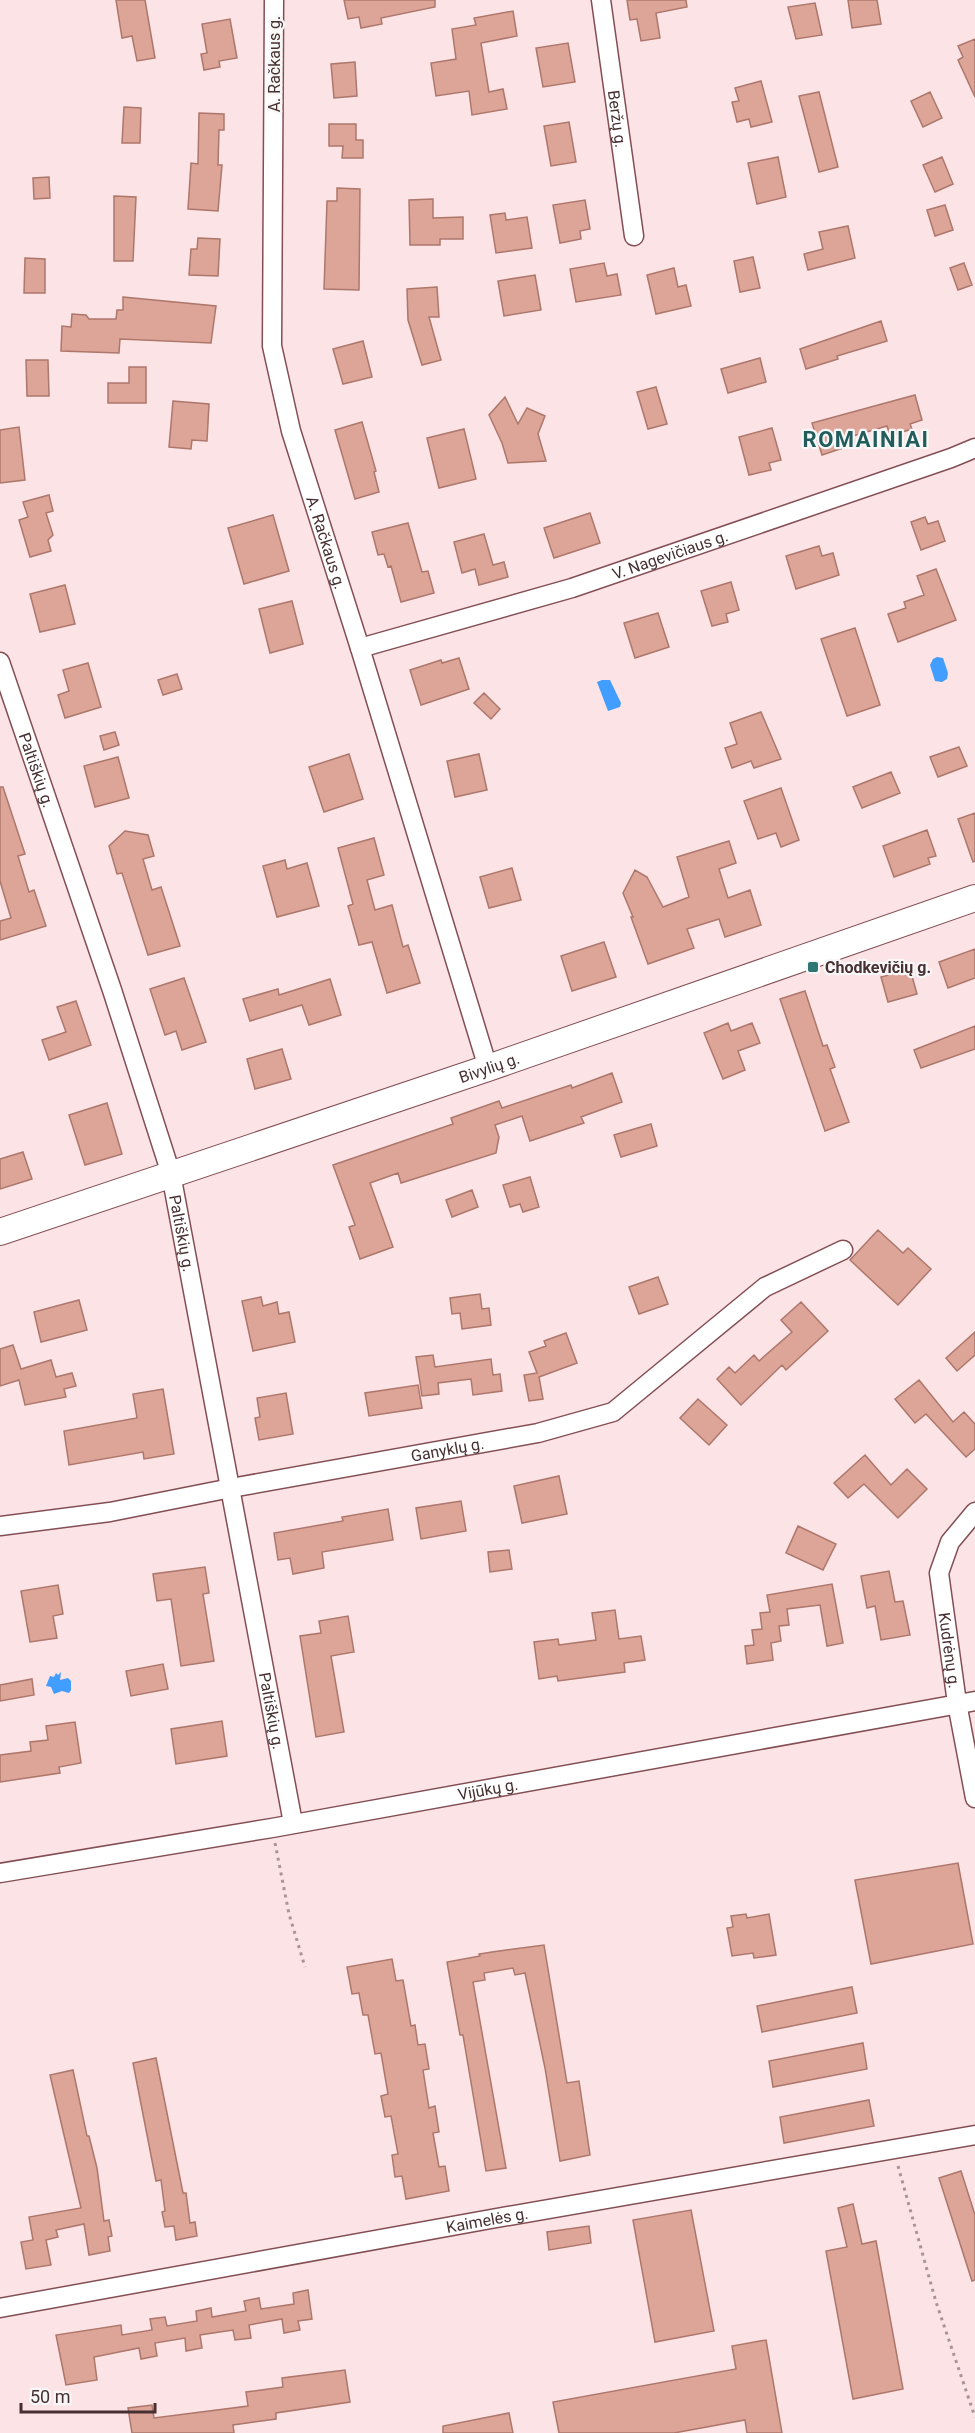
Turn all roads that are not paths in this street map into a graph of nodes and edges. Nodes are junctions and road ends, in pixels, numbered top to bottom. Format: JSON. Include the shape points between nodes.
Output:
{"nodes":[{"id":1,"x":274,"y":0,"type":"edge"},
{"id":2,"x":601,"y":0,"type":"edge"},
{"id":3,"x":634,"y":236,"type":"dead end"},
{"id":4,"x":975,"y":447,"type":"edge"},
{"id":5,"x":360,"y":648,"type":"junction"},
{"id":6,"x":0,"y":662,"type":"edge"},
{"id":7,"x":975,"y":898,"type":"edge"},
{"id":8,"x":488,"y":1068,"type":"junction"},
{"id":9,"x":171,"y":1174,"type":"junction"},
{"id":10,"x":0,"y":1232,"type":"edge"},
{"id":11,"x":843,"y":1250,"type":"dead end"},
{"id":12,"x":231,"y":1488,"type":"junction"},
{"id":13,"x":975,"y":1512,"type":"edge"},
{"id":14,"x":0,"y":1526,"type":"edge"},
{"id":15,"x":966,"y":1702,"type":"edge"},
{"id":16,"x":975,"y":1798,"type":"edge"},
{"id":17,"x":293,"y":1823,"type":"junction"},
{"id":18,"x":0,"y":1874,"type":"edge"},
{"id":19,"x":975,"y":2135,"type":"edge"},
{"id":20,"x":0,"y":2308,"type":"edge"}],
"edges":[{"from":1,"to":5,"type":"street","name":"A. Račkaus g.","via":[[272,346],[291,431]]},
{"from":2,"to":3,"type":"street","name":"Beržų g."},
{"from":4,"to":5,"type":"street","name":"V. Nagevičiaus g.","via":[[572,588]]},
{"from":5,"to":8,"type":"street","name":"A. Račkaus g."},
{"from":6,"to":9,"type":"street","name":"Paltiškių g."},
{"from":7,"to":8,"type":"street","name":"Bivylių g."},
{"from":8,"to":9,"type":"street","name":"Bivylių g."},
{"from":9,"to":10,"type":"street","name":"Bivylių g."},
{"from":9,"to":12,"type":"street","name":"Paltiškių g."},
{"from":11,"to":12,"type":"street","name":"Ganyklų g.","via":[[765,1287],[613,1412],[538,1433]]},
{"from":12,"to":14,"type":"street","name":"Ganyklų g.","via":[[110,1512]]},
{"from":12,"to":17,"type":"street","name":"Paltiškių g."},
{"from":13,"to":15,"type":"street","name":"Kudrėnų g.","via":[[950,1542],[939,1573]]},
{"from":15,"to":16,"type":"street","name":"Kudrėnų g."},
{"from":15,"to":17,"type":"street","name":"Vijūkų g."},
{"from":17,"to":18,"type":"street","name":"Vijūkų g."},
{"from":19,"to":20,"type":"street","name":"Kaimelės g."}]}
